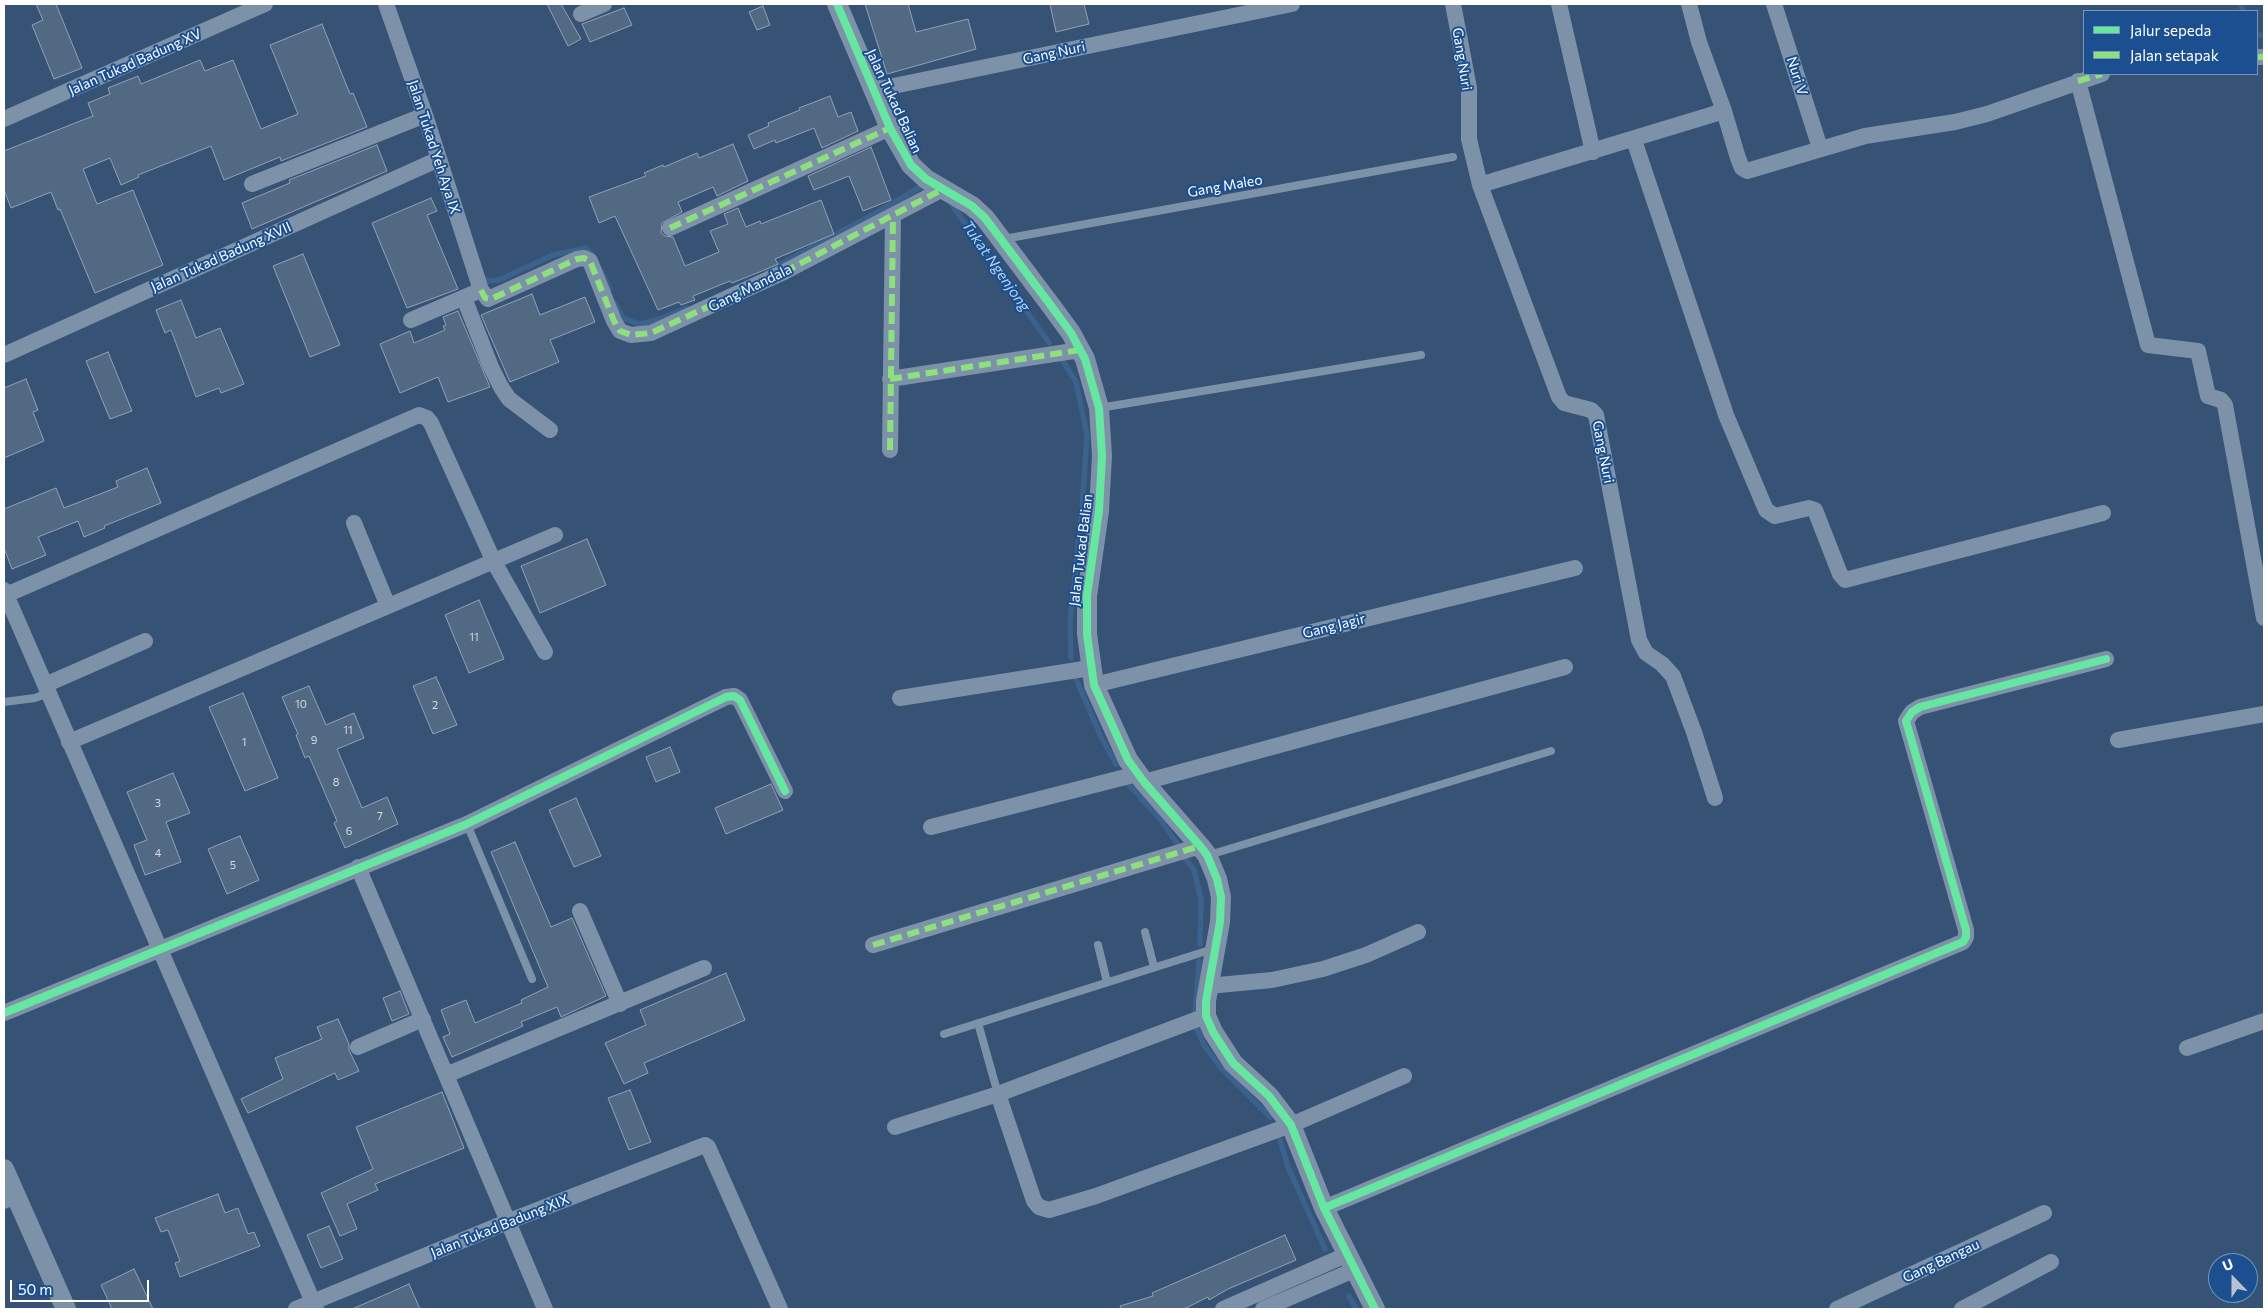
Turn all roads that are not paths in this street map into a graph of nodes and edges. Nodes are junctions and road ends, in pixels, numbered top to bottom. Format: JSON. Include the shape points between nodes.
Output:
{"nodes":[{"id":1,"x":265,"y":4,"type":"edge"},
{"id":2,"x":386,"y":4,"type":"edge"},
{"id":3,"x":604,"y":4,"type":"edge"},
{"id":4,"x":836,"y":4,"type":"edge"},
{"id":5,"x":1292,"y":4,"type":"edge"},
{"id":6,"x":1453,"y":4,"type":"edge"},
{"id":7,"x":1560,"y":4,"type":"edge"},
{"id":8,"x":1688,"y":4,"type":"edge"},
{"id":9,"x":1774,"y":4,"type":"edge"},
{"id":10,"x":581,"y":14,"type":"dead end"},
{"id":11,"x":2099,"y":75,"type":"edge"},
{"id":12,"x":2078,"y":81,"type":"junction"},
{"id":13,"x":874,"y":90,"type":"junction"},
{"id":14,"x":1724,"y":111,"type":"junction"},
{"id":15,"x":425,"y":116,"type":"junction"},
{"id":16,"x":4,"y":119,"type":"edge"},
{"id":17,"x":890,"y":128,"type":"junction"},
{"id":18,"x":1634,"y":140,"type":"junction"},
{"id":19,"x":1820,"y":148,"type":"junction"},
{"id":20,"x":1593,"y":152,"type":"junction"},
{"id":21,"x":1453,"y":157,"type":"dead end"},
{"id":22,"x":439,"y":159,"type":"junction"},
{"id":23,"x":252,"y":184,"type":"dead end"},
{"id":24,"x":1480,"y":186,"type":"junction"},
{"id":25,"x":943,"y":189,"type":"junction"},
{"id":26,"x":893,"y":216,"type":"junction"},
{"id":27,"x":670,"y":228,"type":"dead end"},
{"id":28,"x":1002,"y":239,"type":"junction"},
{"id":29,"x":481,"y":290,"type":"junction"},
{"id":30,"x":464,"y":298,"type":"junction"},
{"id":31,"x":411,"y":320,"type":"dead end"},
{"id":32,"x":1080,"y":350,"type":"junction"},
{"id":33,"x":4,"y":355,"type":"edge"},
{"id":34,"x":1421,"y":355,"type":"dead end"},
{"id":35,"x":890,"y":378,"type":"junction"},
{"id":36,"x":1099,"y":408,"type":"junction"},
{"id":37,"x":550,"y":430,"type":"dead end"},
{"id":38,"x":890,"y":450,"type":"dead end"},
{"id":39,"x":2103,"y":513,"type":"dead end"},
{"id":40,"x":354,"y":523,"type":"dead end"},
{"id":41,"x":555,"y":535,"type":"dead end"},
{"id":42,"x":494,"y":562,"type":"junction"},
{"id":43,"x":1575,"y":568,"type":"dead end"},
{"id":44,"x":5,"y":592,"type":"edge"},
{"id":45,"x":388,"y":606,"type":"junction"},
{"id":46,"x":2264,"y":618,"type":"edge"},
{"id":47,"x":1365,"y":629,"type":"dead end"},
{"id":48,"x":145,"y":642,"type":"dead end"},
{"id":49,"x":545,"y":652,"type":"dead end"},
{"id":50,"x":2106,"y":659,"type":"dead end"},
{"id":51,"x":1565,"y":667,"type":"dead end"},
{"id":52,"x":1094,"y":682,"type":"junction"},
{"id":53,"x":46,"y":689,"type":"junction"},
{"id":54,"x":900,"y":698,"type":"dead end"},
{"id":55,"x":4,"y":702,"type":"edge"},
{"id":56,"x":2264,"y":714,"type":"edge"},
{"id":57,"x":2118,"y":740,"type":"dead end"},
{"id":58,"x":69,"y":742,"type":"junction"},
{"id":59,"x":1551,"y":751,"type":"dead end"},
{"id":60,"x":1140,"y":778,"type":"junction"},
{"id":61,"x":785,"y":791,"type":"dead end"},
{"id":62,"x":1715,"y":798,"type":"dead end"},
{"id":63,"x":467,"y":824,"type":"junction"},
{"id":64,"x":930,"y":827,"type":"dead end"},
{"id":65,"x":1203,"y":851,"type":"junction"},
{"id":66,"x":358,"y":867,"type":"junction"},
{"id":67,"x":580,"y":911,"type":"dead end"},
{"id":68,"x":1145,"y":932,"type":"dead end"},
{"id":69,"x":1418,"y":932,"type":"dead end"},
{"id":70,"x":1098,"y":944,"type":"dead end"},
{"id":71,"x":873,"y":945,"type":"dead end"},
{"id":72,"x":158,"y":949,"type":"junction"},
{"id":73,"x":1215,"y":949,"type":"junction"},
{"id":74,"x":1154,"y":967,"type":"junction"},
{"id":75,"x":704,"y":968,"type":"dead end"},
{"id":76,"x":532,"y":979,"type":"dead end"},
{"id":77,"x":1107,"y":982,"type":"junction"},
{"id":78,"x":1208,"y":986,"type":"junction"},
{"id":79,"x":620,"y":1004,"type":"junction"},
{"id":80,"x":4,"y":1013,"type":"edge"},
{"id":81,"x":1206,"y":1016,"type":"junction"},
{"id":82,"x":423,"y":1019,"type":"junction"},
{"id":83,"x":2264,"y":1021,"type":"edge"},
{"id":84,"x":978,"y":1023,"type":"junction"},
{"id":85,"x":944,"y":1034,"type":"dead end"},
{"id":86,"x":358,"y":1047,"type":"dead end"},
{"id":87,"x":2187,"y":1048,"type":"dead end"},
{"id":88,"x":446,"y":1075,"type":"junction"},
{"id":89,"x":1404,"y":1076,"type":"dead end"},
{"id":90,"x":998,"y":1094,"type":"junction"},
{"id":91,"x":1291,"y":1125,"type":"junction"},
{"id":92,"x":895,"y":1127,"type":"dead end"},
{"id":93,"x":4,"y":1169,"type":"edge"},
{"id":94,"x":10,"y":1198,"type":"edge"},
{"id":95,"x":1324,"y":1208,"type":"junction"},
{"id":96,"x":2044,"y":1213,"type":"dead end"},
{"id":97,"x":508,"y":1222,"type":"junction"},
{"id":98,"x":1350,"y":1262,"type":"junction"},
{"id":99,"x":2051,"y":1262,"type":"dead end"},
{"id":100,"x":315,"y":1305,"type":"edge"},
{"id":101,"x":66,"y":1309,"type":"edge"},
{"id":102,"x":296,"y":1309,"type":"edge"},
{"id":103,"x":545,"y":1309,"type":"edge"},
{"id":104,"x":780,"y":1309,"type":"edge"},
{"id":105,"x":1224,"y":1309,"type":"edge"},
{"id":106,"x":1263,"y":1309,"type":"edge"},
{"id":107,"x":1375,"y":1309,"type":"edge"},
{"id":108,"x":1837,"y":1309,"type":"edge"},
{"id":109,"x":1962,"y":1309,"type":"edge"}],
"edges":[{"from":1,"to":16,"type":"street","name":"Jalan Tukad Badung XV"},
{"from":2,"to":15,"type":"street","name":"Jalan Tukad Yeh Aya IX"},
{"from":3,"to":10,"type":"street"},
{"from":4,"to":13,"type":"street","name":"Jalan Tukad Balian"},
{"from":5,"to":13,"type":"street","name":"Gang Nuri"},
{"from":6,"to":24,"type":"street","name":"Gang Nuri","via":[[1468,88],[1469,139]]},
{"from":7,"to":20,"type":"street"},
{"from":8,"to":14,"type":"street"},
{"from":9,"to":19,"type":"street","name":"Nuri V"},
{"from":11,"to":12,"type":"street"},
{"from":12,"to":19,"type":"street","via":[[1987,114],[1865,136]]},
{"from":12,"to":46,"type":"street","via":[[2148,345],[2198,351],[2208,396],[2221,400],[2225,405]]},
{"from":13,"to":17,"type":"street","name":"Jalan Tukad Balian"},
{"from":14,"to":18,"type":"street"},
{"from":14,"to":19,"type":"street","via":[[1738,158],[1747,171]]},
{"from":15,"to":22,"type":"street","name":"Jalan Tukad Yeh Aya IX"},
{"from":15,"to":23,"type":"street"},
{"from":17,"to":25,"type":"street","name":"Jalan Tukad Balian","via":[[911,165]]},
{"from":17,"to":27,"type":"street"},
{"from":18,"to":20,"type":"street"},
{"from":18,"to":39,"type":"street","via":[[1726,415],[1766,510],[1775,516],[1809,508],[1815,510],[1845,580]]},
{"from":20,"to":24,"type":"street"},
{"from":21,"to":28,"type":"lane","name":"Gang Maleo"},
{"from":22,"to":29,"type":"street","name":"Jalan Tukad Yeh Aya IX"},
{"from":22,"to":33,"type":"street","name":"Jalan Tukad Badung XVII"},
{"from":24,"to":62,"type":"street","name":"Gang Nuri","via":[[1559,397],[1564,403],[1591,410],[1596,415],[1639,640],[1646,653],[1673,676]]},
{"from":25,"to":26,"type":"street","name":"Gang Mandala"},
{"from":25,"to":28,"type":"street","name":"Jalan Tukad Balian","via":[[972,206]]},
{"from":26,"to":29,"type":"street","name":"Gang Mandala","via":[[668,328],[644,335],[631,336],[620,331],[590,261],[584,258],[491,299],[485,298]]},
{"from":26,"to":35,"type":"street"},
{"from":28,"to":32,"type":"street","name":"Jalan Tukad Balian"},
{"from":29,"to":30,"type":"street"},
{"from":30,"to":31,"type":"street"},
{"from":30,"to":37,"type":"street","via":[[501,387],[509,398]]},
{"from":32,"to":35,"type":"street"},
{"from":32,"to":36,"type":"street","name":"Jalan Tukad Balian","via":[[1091,374]]},
{"from":34,"to":36,"type":"lane"},
{"from":35,"to":38,"type":"street"},
{"from":36,"to":52,"type":"street","name":"Jalan Tukad Balian","via":[[1102,480],[1086,624]]},
{"from":40,"to":45,"type":"street"},
{"from":41,"to":42,"type":"street"},
{"from":42,"to":44,"type":"street","via":[[431,423],[419,415]]},
{"from":42,"to":45,"type":"street"},
{"from":42,"to":49,"type":"street"},
{"from":43,"to":52,"type":"street","name":"Gang Jagir"},
{"from":44,"to":53,"type":"street"},
{"from":45,"to":58,"type":"street"},
{"from":47,"to":52,"type":"street","name":"Gang Jagir"},
{"from":48,"to":53,"type":"street"},
{"from":50,"to":95,"type":"street","via":[[1920,707],[1906,721],[1966,930],[1963,942]]},
{"from":51,"to":60,"type":"street"},
{"from":52,"to":54,"type":"street"},
{"from":52,"to":60,"type":"street","name":"Jalan Tukad Balian","via":[[1116,736]]},
{"from":53,"to":55,"type":"lane","via":[[34,698]]},
{"from":53,"to":58,"type":"street"},
{"from":56,"to":57,"type":"street"},
{"from":58,"to":72,"type":"street"},
{"from":59,"to":65,"type":"lane"},
{"from":60,"to":64,"type":"street"},
{"from":60,"to":65,"type":"street","name":"Jalan Tukad Balian"},
{"from":61,"to":63,"type":"street","via":[[740,700],[730,696]]},
{"from":63,"to":66,"type":"street"},
{"from":63,"to":76,"type":"lane"},
{"from":65,"to":71,"type":"street"},
{"from":65,"to":73,"type":"street","name":"Jalan Tukad Balian","via":[[1221,897]]},
{"from":66,"to":72,"type":"street"},
{"from":66,"to":82,"type":"street"},
{"from":67,"to":79,"type":"street"},
{"from":68,"to":74,"type":"lane"},
{"from":69,"to":78,"type":"street","via":[[1366,955],[1323,968],[1272,980]]},
{"from":70,"to":77,"type":"lane"},
{"from":72,"to":80,"type":"street"},
{"from":72,"to":100,"type":"street"},
{"from":73,"to":74,"type":"lane"},
{"from":73,"to":78,"type":"street","name":"Jalan Tukad Balian"},
{"from":74,"to":77,"type":"lane"},
{"from":75,"to":79,"type":"street"},
{"from":77,"to":84,"type":"lane"},
{"from":78,"to":81,"type":"street","name":"Jalan Tukad Balian"},
{"from":79,"to":88,"type":"street"},
{"from":81,"to":90,"type":"street"},
{"from":81,"to":91,"type":"street","via":[[1234,1063],[1269,1096]]},
{"from":82,"to":86,"type":"street"},
{"from":82,"to":88,"type":"street"},
{"from":83,"to":87,"type":"street"},
{"from":84,"to":85,"type":"lane"},
{"from":84,"to":90,"type":"lane"},
{"from":88,"to":97,"type":"street"},
{"from":89,"to":91,"type":"street"},
{"from":90,"to":91,"type":"street","via":[[1034,1201],[1044,1210],[1096,1196]]},
{"from":90,"to":92,"type":"street"},
{"from":91,"to":95,"type":"street"},
{"from":93,"to":94,"type":"street"},
{"from":94,"to":101,"type":"street"},
{"from":95,"to":98,"type":"street"},
{"from":96,"to":108,"type":"street","name":"Gang Bangau"},
{"from":97,"to":100,"type":"street","name":"Jalan Tukad Badung XIX"},
{"from":97,"to":103,"type":"street"},
{"from":97,"to":104,"type":"street","name":"Jalan Tukad Badung XIX","via":[[705,1145]]},
{"from":98,"to":105,"type":"street"},
{"from":98,"to":106,"type":"street"},
{"from":98,"to":107,"type":"street"},
{"from":99,"to":109,"type":"street"},
{"from":100,"to":102,"type":"street","name":"Jalan Tukad Badung XIX"}]}
